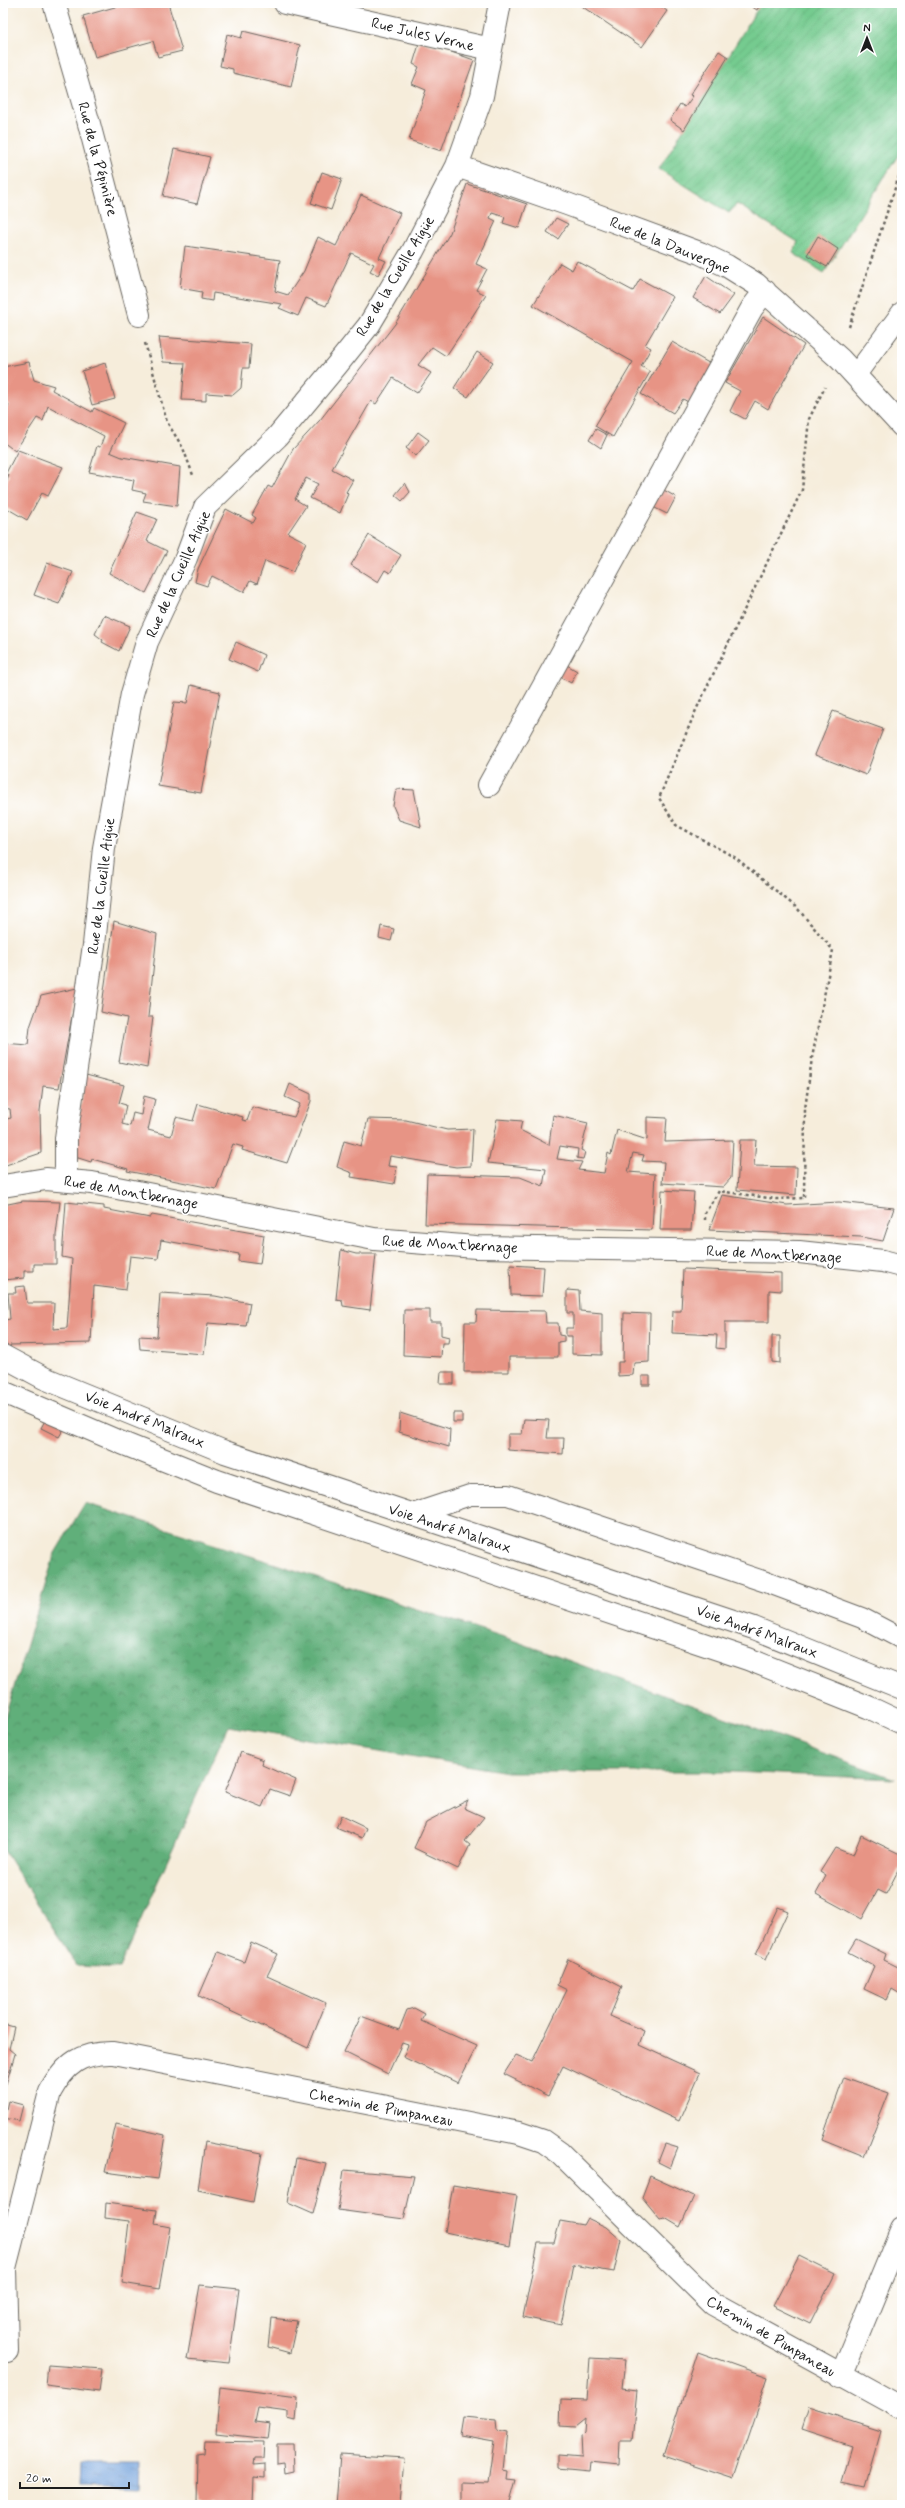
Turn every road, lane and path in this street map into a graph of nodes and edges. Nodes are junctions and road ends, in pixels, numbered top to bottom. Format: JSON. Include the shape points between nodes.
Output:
{"nodes":[{"id":1,"x":54,"y":3,"type":"edge"},
{"id":2,"x":285,"y":3,"type":"edge"},
{"id":3,"x":500,"y":3,"type":"edge"},
{"id":4,"x":491,"y":49,"type":"junction"},
{"id":5,"x":457,"y":166,"type":"junction"},
{"id":6,"x":902,"y":168,"type":"edge"},
{"id":7,"x":765,"y":292,"type":"junction"},
{"id":8,"x":902,"y":312,"type":"edge"},
{"id":9,"x":139,"y":315,"type":"dead end"},
{"id":10,"x":145,"y":342,"type":"dead end"},
{"id":11,"x":840,"y":359,"type":"junction"},
{"id":12,"x":855,"y":376,"type":"junction"},
{"id":13,"x":902,"y":426,"type":"edge"},
{"id":14,"x":205,"y":507,"type":"junction"},
{"id":15,"x":489,"y":785,"type":"dead end"},
{"id":16,"x":66,"y":1180,"type":"junction"},
{"id":17,"x":3,"y":1186,"type":"edge"},
{"id":18,"x":705,"y":1250,"type":"junction"},
{"id":19,"x":902,"y":1266,"type":"edge"},
{"id":20,"x":3,"y":1356,"type":"edge"},
{"id":21,"x":3,"y":1392,"type":"edge"},
{"id":22,"x":410,"y":1515,"type":"junction"},
{"id":23,"x":902,"y":1639,"type":"edge"},
{"id":24,"x":902,"y":1688,"type":"edge"},
{"id":25,"x":902,"y":1724,"type":"edge"},
{"id":26,"x":902,"y":2228,"type":"edge"},
{"id":27,"x":7,"y":2350,"type":"dead end"},
{"id":28,"x":841,"y":2376,"type":"junction"},
{"id":29,"x":902,"y":2408,"type":"edge"}],
"edges":[{"from":1,"to":9,"type":"street","name":"Rue de la Pépinière","via":[[88,120]]},
{"from":2,"to":4,"type":"street","name":"Rue Jules Verne"},
{"from":3,"to":4,"type":"street","name":"Rue de la Cueille Aigüe"},
{"from":4,"to":5,"type":"street","name":"Rue de la Cueille Aigüe","via":[[482,96]]},
{"from":5,"to":7,"type":"street","name":"Rue de la Dauvergne","via":[[700,253],[727,266]]},
{"from":5,"to":14,"type":"street","name":"Rue de la Cueille Aigüe","via":[[413,251],[369,325],[277,437]]},
{"from":6,"to":11,"type":"path"},
{"from":7,"to":11,"type":"street","name":"Rue de la Dauvergne"},
{"from":7,"to":15,"type":"street","via":[[748,315]]},
{"from":8,"to":12,"type":"lane"},
{"from":10,"to":14,"type":"path","via":[[168,422],[183,448]]},
{"from":11,"to":12,"type":"street","name":"Rue de la Dauvergne"},
{"from":11,"to":18,"type":"path","via":[[809,419],[802,490],[696,710],[659,798],[676,825],[736,858],[797,908],[834,950],[812,1058],[805,1109],[804,1198],[776,1199],[719,1191],[705,1213]]},
{"from":12,"to":13,"type":"street","name":"Rue de la Dauvergne"},
{"from":14,"to":16,"type":"street","name":"Rue de la Cueille Aigüe","via":[[186,558],[147,642],[132,694],[104,848],[93,953],[67,1131]]},
{"from":16,"to":17,"type":"street","name":"Rue de Montbernage","via":[[46,1179]]},
{"from":16,"to":18,"type":"street","name":"Rue de Montbernage","via":[[374,1239],[476,1247]]},
{"from":18,"to":19,"type":"street","name":"Rue de Montbernage","via":[[799,1252],[883,1261]]},
{"from":20,"to":22,"type":"street","name":"Voie André Malraux","via":[[44,1378],[225,1452]]},
{"from":21,"to":25,"type":"street","name":"Voie André Malraux","via":[[217,1481],[748,1658],[868,1707]]},
{"from":22,"to":23,"type":"lane","via":[[470,1495],[508,1495],[773,1585],[862,1618]]},
{"from":22,"to":24,"type":"street","name":"Voie André Malraux","via":[[754,1628]]},
{"from":26,"to":28,"type":"street"},
{"from":27,"to":28,"type":"street","name":"Chemin de Pimpaneau","via":[[5,2268],[44,2109],[58,2078],[70,2064],[84,2056],[99,2052],[519,2133],[543,2141],[560,2153],[712,2304]]},
{"from":28,"to":29,"type":"street","name":"Chemin de Pimpaneau"}]}
